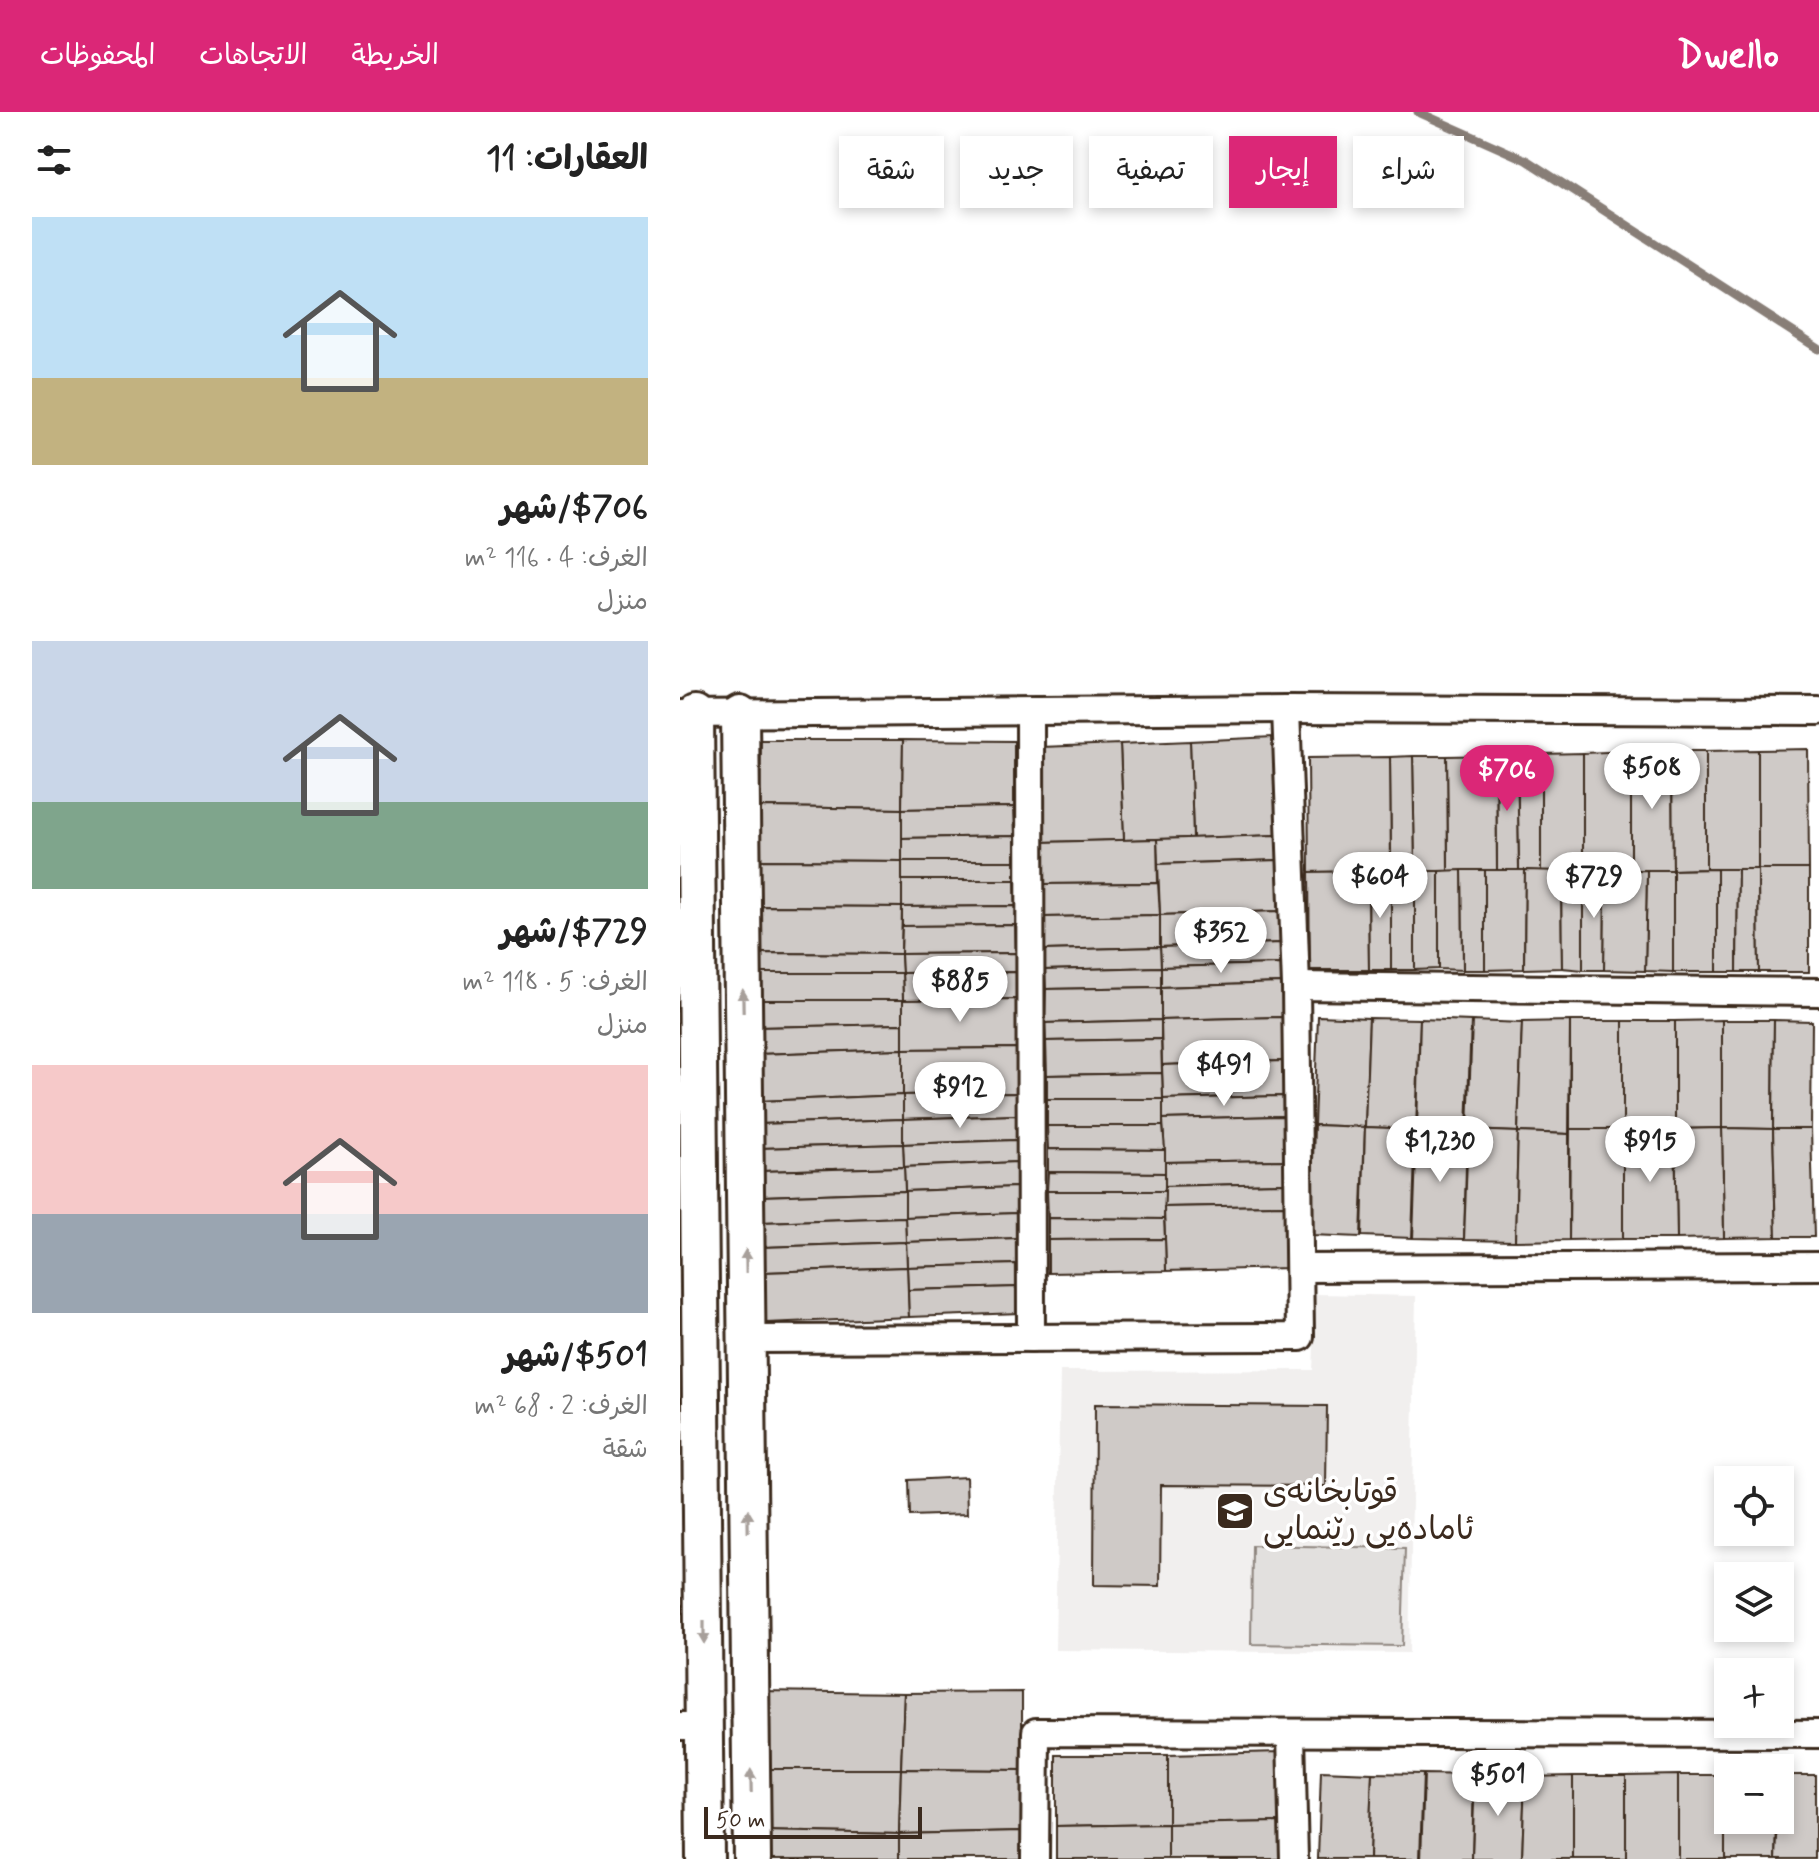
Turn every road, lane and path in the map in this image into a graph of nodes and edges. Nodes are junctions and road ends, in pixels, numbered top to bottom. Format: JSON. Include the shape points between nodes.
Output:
{"nodes":[{"id":1,"x":1286,"y":709,"type":"junction"},
{"id":2,"x":1819,"y":711,"type":"edge"},
{"id":3,"x":1030,"y":713,"type":"junction"},
{"id":4,"x":688,"y":714,"type":"edge"},
{"id":5,"x":740,"y":714,"type":"junction"},
{"id":6,"x":1296,"y":986,"type":"junction"},
{"id":7,"x":1819,"y":992,"type":"edge"},
{"id":8,"x":1819,"y":1266,"type":"edge"},
{"id":9,"x":1300,"y":1268,"type":"junction"},
{"id":10,"x":1031,"y":1338,"type":"junction"},
{"id":11,"x":746,"y":1339,"type":"junction"},
{"id":12,"x":692,"y":1513,"type":"edge"},
{"id":13,"x":692,"y":1726,"type":"edge"},
{"id":14,"x":1291,"y":1734,"type":"junction"},
{"id":15,"x":1819,"y":1734,"type":"edge"},
{"id":16,"x":705,"y":1859,"type":"edge"},
{"id":17,"x":752,"y":1859,"type":"edge"},
{"id":18,"x":1035,"y":1859,"type":"edge"},
{"id":19,"x":1294,"y":1859,"type":"edge"}],
"edges":[{"from":1,"to":2,"type":"street"},
{"from":1,"to":3,"type":"street"},
{"from":1,"to":6,"type":"street"},
{"from":3,"to":5,"type":"street"},
{"from":3,"to":10,"type":"street"},
{"from":4,"to":5,"type":"street"},
{"from":4,"to":12,"type":"street"},
{"from":11,"to":5,"type":"street","one_way":true},
{"from":6,"to":7,"type":"street"},
{"from":6,"to":9,"type":"street"},
{"from":8,"to":9,"type":"street"},
{"from":9,"to":10,"type":"street","via":[[1300,1337]]},
{"from":10,"to":11,"type":"street"},
{"from":17,"to":11,"type":"street","one_way":true},
{"from":12,"to":13,"type":"street","one_way":true},
{"from":13,"to":16,"type":"street"},
{"from":14,"to":15,"type":"street"},
{"from":14,"to":18,"type":"street","via":[[1036,1732]]},
{"from":14,"to":19,"type":"street"}]}
